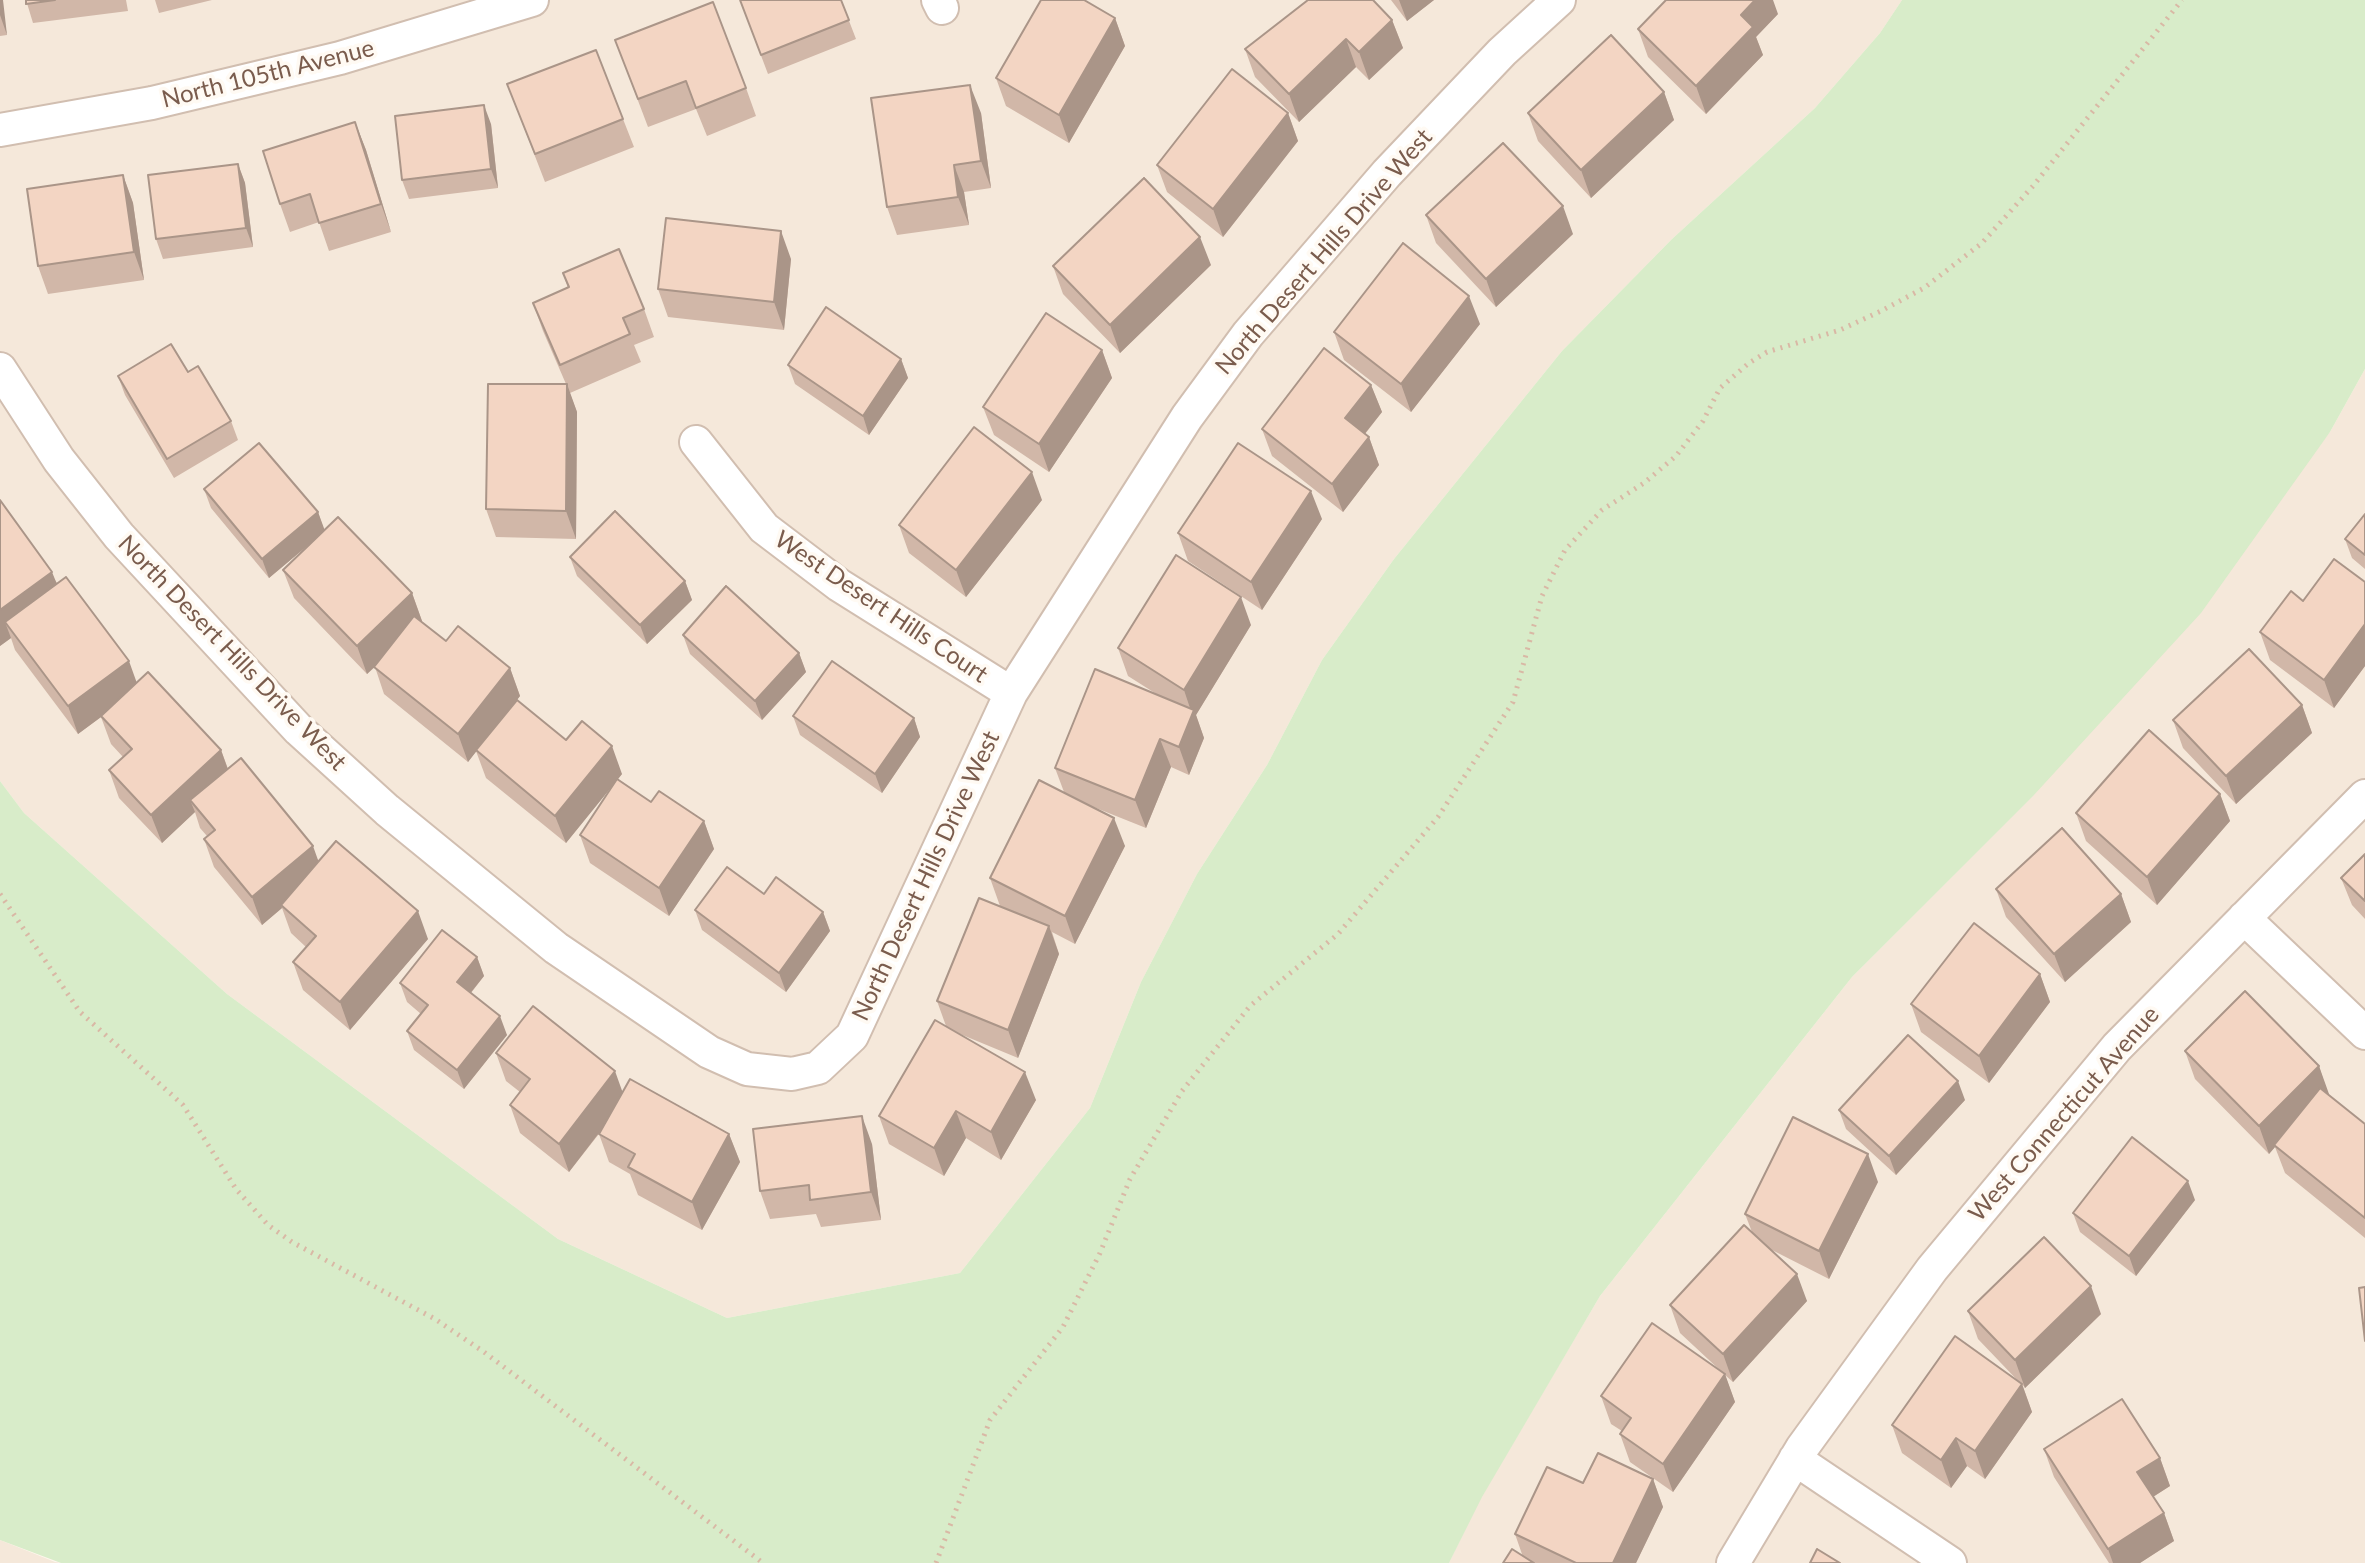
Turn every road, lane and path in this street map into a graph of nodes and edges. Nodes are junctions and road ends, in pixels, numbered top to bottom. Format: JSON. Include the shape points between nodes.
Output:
{"nodes":[{"id":1,"x":532,"y":0,"type":"edge"},
{"id":2,"x":1559,"y":0,"type":"edge"},
{"id":3,"x":2182,"y":0,"type":"edge"},
{"id":4,"x":0,"y":130,"type":"edge"},
{"id":5,"x":0,"y":369,"type":"edge"},
{"id":6,"x":696,"y":442,"type":"dead end"},
{"id":7,"x":1011,"y":693,"type":"junction"},
{"id":8,"x":2365,"y":796,"type":"edge"},
{"id":9,"x":0,"y":894,"type":"edge"},
{"id":10,"x":2244,"y":918,"type":"junction"},
{"id":11,"x":2365,"y":1033,"type":"edge"},
{"id":12,"x":1795,"y":1459,"type":"junction"},
{"id":13,"x":763,"y":1563,"type":"edge"},
{"id":14,"x":936,"y":1563,"type":"edge"},
{"id":15,"x":1733,"y":1563,"type":"edge"},
{"id":16,"x":1950,"y":1563,"type":"edge"}],
"edges":[{"from":1,"to":4,"type":"street","name":"North 105th Avenue","via":[[340,58],[152,103]]},
{"from":2,"to":7,"type":"street","name":"North Desert Hills Drive West","via":[[1387,173],[1248,334],[1107,539]]},
{"from":3,"to":14,"type":"path","via":[[1982,243],[1924,288],[1881,311],[1749,363],[1720,388],[1688,444],[1644,483],[1602,510],[1565,550],[1542,596],[1513,702],[1438,817],[1338,934],[1250,1006],[1182,1091],[1130,1179],[1063,1327],[990,1420]]},
{"from":5,"to":7,"type":"street","name":"North Desert Hills Drive West","via":[[59,460],[119,536],[299,730],[387,810],[556,948],[709,1052],[747,1069],[792,1074],[818,1068],[852,1036]]},
{"from":6,"to":7,"type":"street","name":"West Desert Hills Court","via":[[764,528],[839,585]]},
{"from":8,"to":10,"type":"street","name":"West Connecticut Avenue"},
{"from":9,"to":13,"type":"path","via":[[80,1012],[183,1105],[236,1189],[268,1225],[460,1336]]},
{"from":10,"to":11,"type":"street"},
{"from":10,"to":12,"type":"street","name":"West Connecticut Avenue","via":[[2117,1047],[1951,1246]]},
{"from":12,"to":15,"type":"street","name":"West Connecticut Avenue"},
{"from":12,"to":16,"type":"street"}]}
